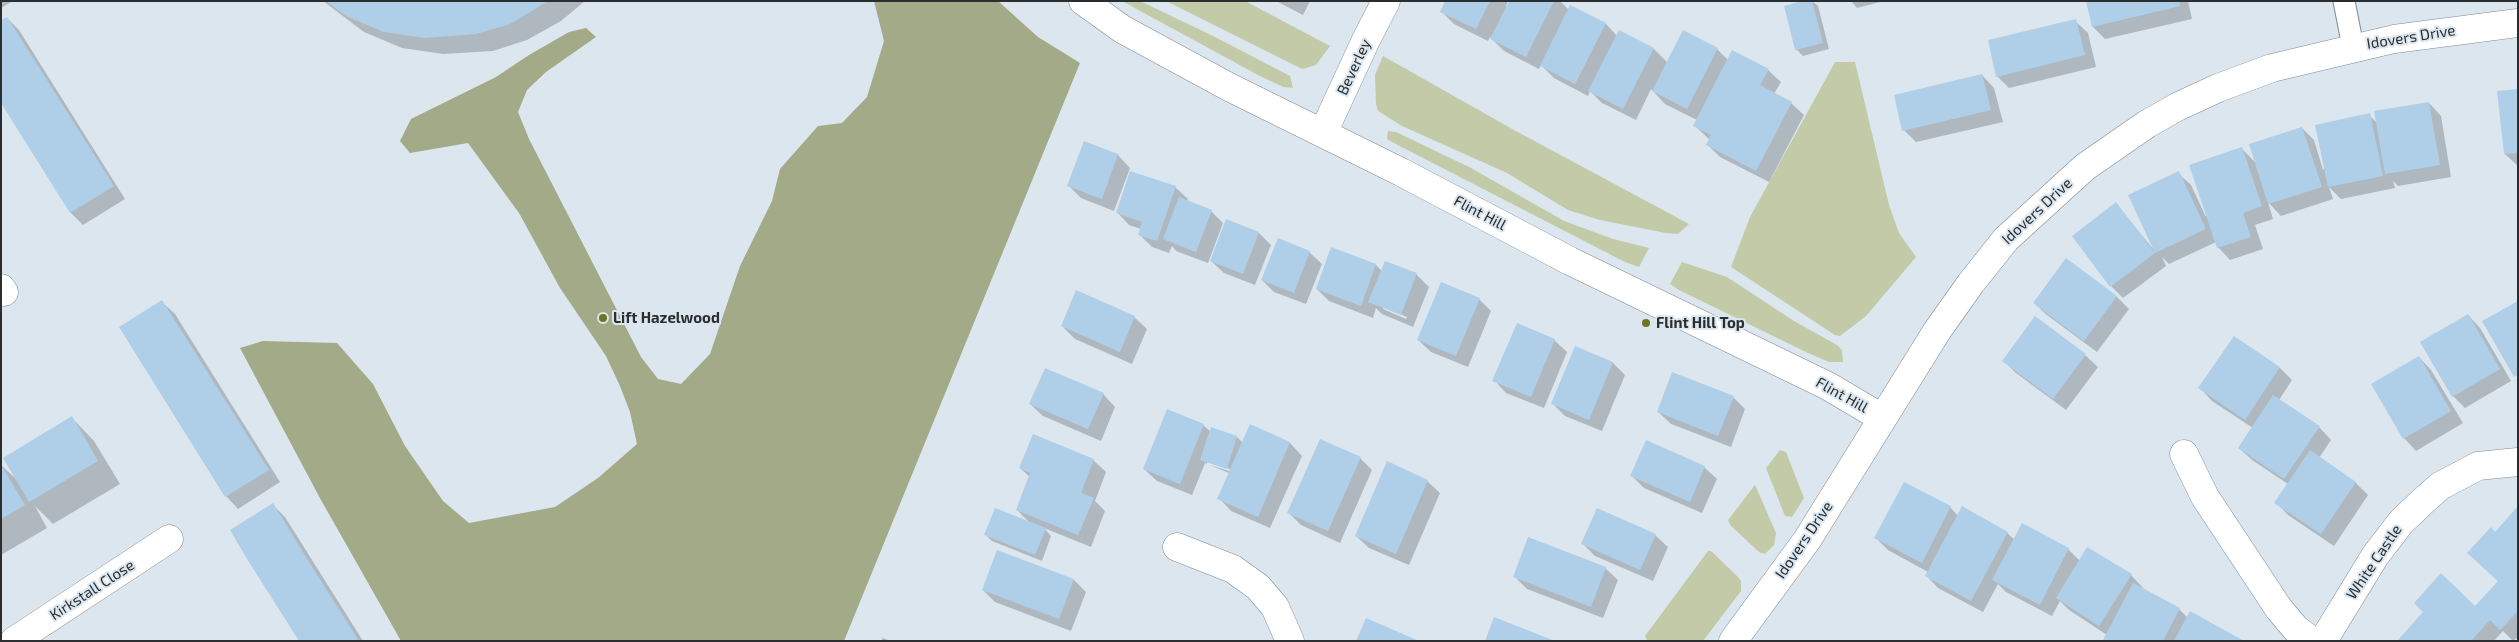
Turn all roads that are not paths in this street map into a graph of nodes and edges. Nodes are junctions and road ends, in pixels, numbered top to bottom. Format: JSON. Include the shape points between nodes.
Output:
{"nodes":[{"id":1,"x":1084,"y":1,"type":"edge"},
{"id":2,"x":1386,"y":1,"type":"edge"},
{"id":3,"x":2344,"y":1,"type":"edge"},
{"id":4,"x":2518,"y":23,"type":"edge"},
{"id":5,"x":2353,"y":47,"type":"junction"},
{"id":6,"x":1323,"y":133,"type":"junction"},
{"id":7,"x":1882,"y":418,"type":"junction"},
{"id":8,"x":2184,"y":454,"type":"dead end"},
{"id":9,"x":2518,"y":462,"type":"edge"},
{"id":10,"x":169,"y":539,"type":"dead end"},
{"id":11,"x":1177,"y":547,"type":"dead end"},
{"id":12,"x":14,"y":641,"type":"edge"},
{"id":13,"x":1290,"y":641,"type":"edge"},
{"id":14,"x":1733,"y":641,"type":"edge"},
{"id":15,"x":2312,"y":641,"type":"edge"},
{"id":16,"x":2323,"y":641,"type":"edge"}],
"edges":[{"from":1,"to":6,"type":"street","name":"Flint Hill","via":[[1122,29]]},
{"from":2,"to":6,"type":"street","name":"Beverley"},
{"from":3,"to":5,"type":"lane"},
{"from":4,"to":5,"type":"street","name":"Idovers Drive","via":[[2445,31]]},
{"from":5,"to":7,"type":"street","name":"Idovers Drive","via":[[2272,68],[2218,88],[2147,124],[2085,167],[2006,239],[1937,331]]},
{"from":6,"to":7,"type":"street","name":"Flint Hill","via":[[1570,260],[1828,386]]},
{"from":7,"to":14,"type":"street","name":"Idovers Drive","via":[[1807,540]]},
{"from":8,"to":15,"type":"street","via":[[2205,497],[2279,610]]},
{"from":9,"to":16,"type":"street","name":"White Castle","via":[[2478,466],[2440,486],[2421,503],[2401,522],[2376,556]]},
{"from":10,"to":12,"type":"street","name":"Kirkstall Close"},
{"from":11,"to":13,"type":"street","via":[[1233,569],[1258,587],[1275,607]]}]}
